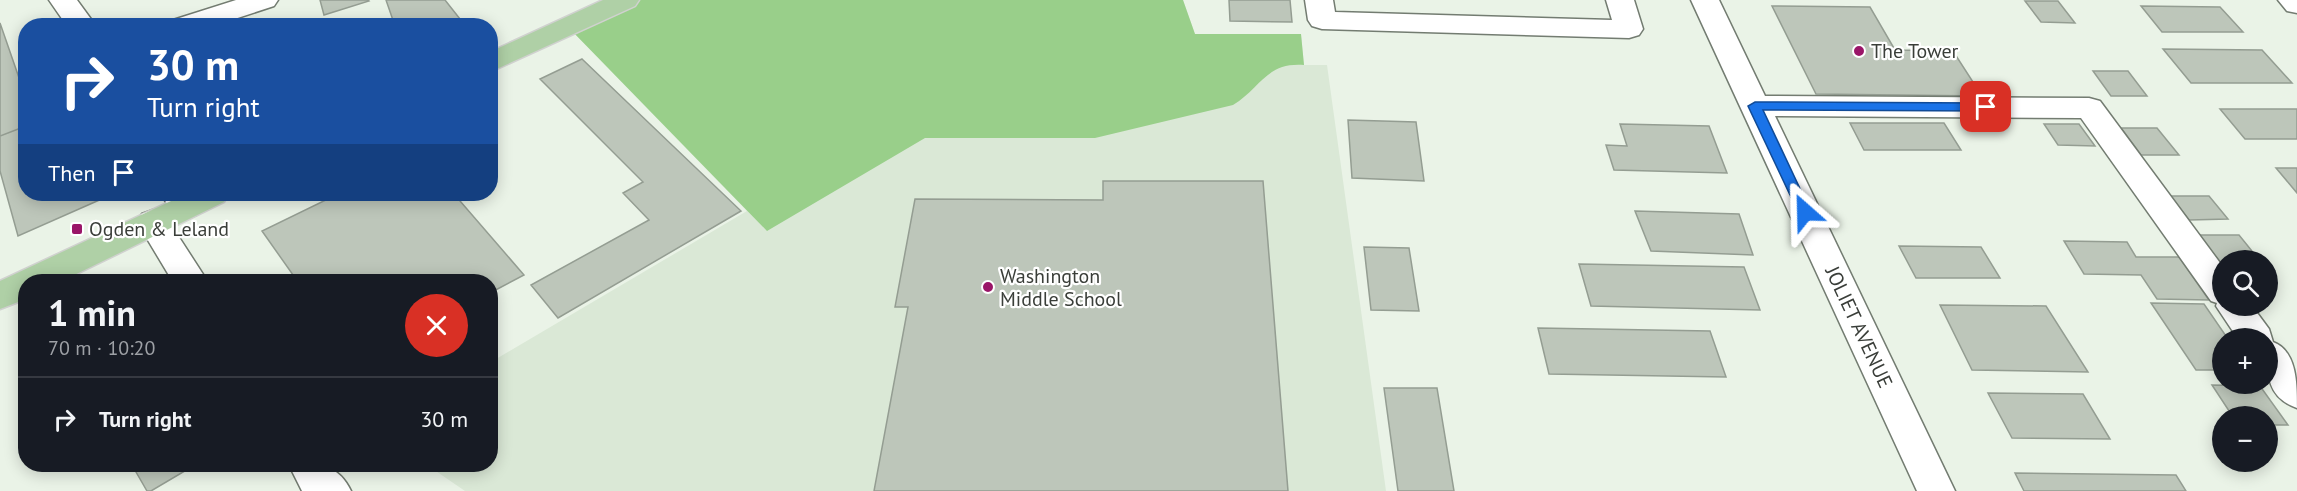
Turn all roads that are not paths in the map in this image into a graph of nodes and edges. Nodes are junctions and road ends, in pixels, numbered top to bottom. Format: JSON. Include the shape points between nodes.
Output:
{"nodes":[{"id":1,"x":63,"y":0,"type":"edge"},
{"id":2,"x":264,"y":0,"type":"edge"},
{"id":3,"x":625,"y":0,"type":"edge"},
{"id":4,"x":1319,"y":0,"type":"edge"},
{"id":5,"x":1620,"y":0,"type":"edge"},
{"id":6,"x":1705,"y":0,"type":"edge"},
{"id":7,"x":2292,"y":0,"type":"edge"},
{"id":8,"x":2297,"y":5,"type":"edge"},
{"id":9,"x":183,"y":16,"type":"edge"},
{"id":10,"x":76,"y":18,"type":"edge"},
{"id":11,"x":498,"y":59,"type":"edge"},
{"id":12,"x":1755,"y":106,"type":"junction"},
{"id":13,"x":187,"y":201,"type":"edge"},
{"id":14,"x":153,"y":222,"type":"junction"},
{"id":15,"x":46,"y":274,"type":"edge"},
{"id":16,"x":187,"y":274,"type":"edge"},
{"id":17,"x":2212,"y":277,"type":"edge"},
{"id":18,"x":18,"y":287,"type":"edge"},
{"id":19,"x":0,"y":296,"type":"edge"},
{"id":20,"x":2278,"y":367,"type":"edge"},
{"id":21,"x":2297,"y":393,"type":"edge"},
{"id":22,"x":312,"y":472,"type":"edge"},
{"id":23,"x":332,"y":491,"type":"edge"},
{"id":24,"x":1936,"y":491,"type":"edge"}],
"edges":[{"from":1,"to":10,"type":"street"},
{"from":2,"to":9,"type":"street"},
{"from":3,"to":11,"type":"main road"},
{"from":4,"to":5,"type":"street","via":[[1322,20],[1629,29]]},
{"from":6,"to":12,"type":"street","name":"JOLIET AVENUE"},
{"from":7,"to":8,"type":"street"},
{"from":12,"to":17,"type":"street","via":[[2089,108]]},
{"from":12,"to":24,"type":"street","name":"JOLIET AVENUE"},
{"from":13,"to":14,"type":"main road"},
{"from":14,"to":15,"type":"main road"},
{"from":14,"to":16,"type":"street"},
{"from":18,"to":19,"type":"main road"},
{"from":20,"to":21,"type":"street"},
{"from":22,"to":23,"type":"street","via":[[317,481]]}]}
